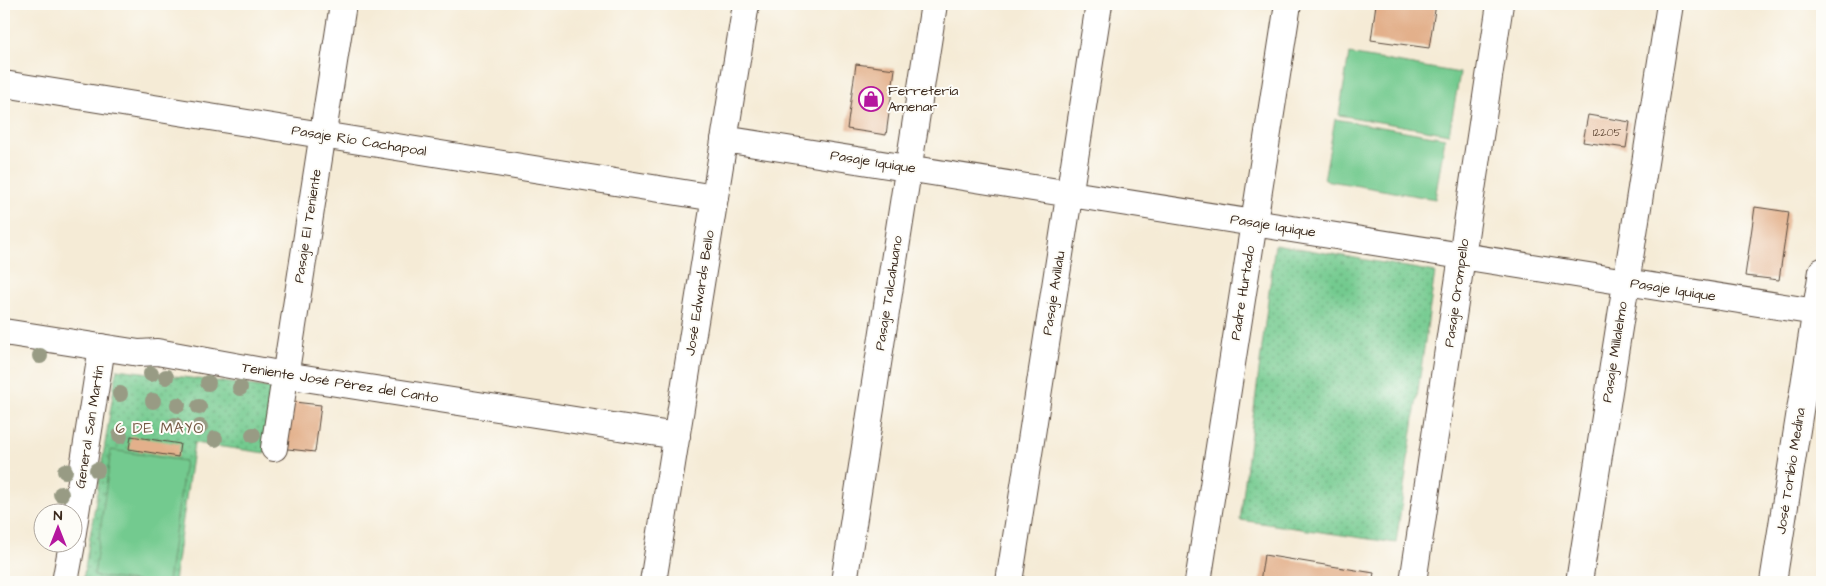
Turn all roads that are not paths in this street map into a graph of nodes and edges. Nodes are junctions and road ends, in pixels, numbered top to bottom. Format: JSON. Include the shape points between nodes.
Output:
{"nodes":[{"id":1,"x":343,"y":4,"type":"edge"},
{"id":2,"x":746,"y":4,"type":"edge"},
{"id":3,"x":934,"y":4,"type":"edge"},
{"id":4,"x":1099,"y":4,"type":"edge"},
{"id":5,"x":1288,"y":4,"type":"edge"},
{"id":6,"x":1500,"y":4,"type":"edge"},
{"id":7,"x":1670,"y":4,"type":"edge"},
{"id":8,"x":4,"y":84,"type":"edge"},
{"id":9,"x":322,"y":135,"type":"junction"},
{"id":10,"x":724,"y":139,"type":"junction"},
{"id":11,"x":908,"y":168,"type":"junction"},
{"id":12,"x":1069,"y":194,"type":"junction"},
{"id":13,"x":715,"y":198,"type":"junction"},
{"id":14,"x":1254,"y":223,"type":"junction"},
{"id":15,"x":1462,"y":256,"type":"junction"},
{"id":16,"x":1822,"y":271,"type":"edge"},
{"id":17,"x":1626,"y":282,"type":"junction"},
{"id":18,"x":1819,"y":313,"type":"edge"},
{"id":19,"x":4,"y":332,"type":"edge"},
{"id":20,"x":102,"y":347,"type":"junction"},
{"id":21,"x":285,"y":375,"type":"junction"},
{"id":22,"x":677,"y":436,"type":"junction"},
{"id":23,"x":274,"y":448,"type":"dead end"},
{"id":24,"x":77,"y":504,"type":"edge"},
{"id":25,"x":70,"y":554,"type":"edge"},
{"id":26,"x":65,"y":582,"type":"edge"},
{"id":27,"x":653,"y":582,"type":"edge"},
{"id":28,"x":844,"y":582,"type":"edge"},
{"id":29,"x":1009,"y":582,"type":"edge"},
{"id":30,"x":1198,"y":582,"type":"edge"},
{"id":31,"x":1414,"y":582,"type":"edge"},
{"id":32,"x":1579,"y":582,"type":"edge"},
{"id":33,"x":1773,"y":582,"type":"edge"}],
"edges":[{"from":1,"to":9,"type":"street","name":"Pasaje El Teniente"},
{"from":2,"to":10,"type":"street","name":"José Edwards Bello"},
{"from":3,"to":11,"type":"street","name":"Pasaje Talcahuano"},
{"from":4,"to":12,"type":"street","name":"Pasaje Avillalu"},
{"from":5,"to":14,"type":"street","name":"Padre Hurtado"},
{"from":6,"to":15,"type":"street","name":"Pasaje Orompello"},
{"from":7,"to":17,"type":"street","name":"Pasaje Millalelmo"},
{"from":8,"to":9,"type":"street","name":"Pasaje Río Cachapoal"},
{"from":9,"to":13,"type":"street","name":"Pasaje Río Cachapoal"},
{"from":9,"to":21,"type":"street","name":"Pasaje El Teniente"},
{"from":10,"to":11,"type":"street","name":"Pasaje Iquique"},
{"from":10,"to":13,"type":"street","name":"José Edwards Bello"},
{"from":11,"to":12,"type":"street","name":"Pasaje Iquique"},
{"from":11,"to":28,"type":"street","name":"Pasaje Talcahuano"},
{"from":12,"to":14,"type":"street","name":"Pasaje Iquique"},
{"from":12,"to":29,"type":"street","name":"Pasaje Avillalu"},
{"from":13,"to":22,"type":"street","name":"José Edwards Bello"},
{"from":14,"to":15,"type":"street","name":"Pasaje Iquique"},
{"from":14,"to":30,"type":"street","name":"Padre Hurtado"},
{"from":15,"to":17,"type":"street","name":"Pasaje Iquique"},
{"from":15,"to":31,"type":"street","name":"Pasaje Orompello"},
{"from":16,"to":18,"type":"street","name":"José Toribio Medina"},
{"from":17,"to":18,"type":"street","name":"Pasaje Iquique"},
{"from":17,"to":32,"type":"street","name":"Pasaje Millalelmo"},
{"from":18,"to":33,"type":"street","name":"José Toribio Medina"},
{"from":19,"to":20,"type":"street","name":"Teniente José Pérez del Canto"},
{"from":20,"to":21,"type":"street","name":"Teniente José Pérez del Canto","via":[[139,353],[157,352]]},
{"from":20,"to":24,"type":"street","name":"General San Martín"},
{"from":21,"to":22,"type":"street","name":"Teniente José Pérez del Canto"},
{"from":21,"to":23,"type":"street","name":"Pasaje El Teniente"},
{"from":22,"to":27,"type":"street","name":"José Edwards Bello"},
{"from":25,"to":26,"type":"street"}]}
